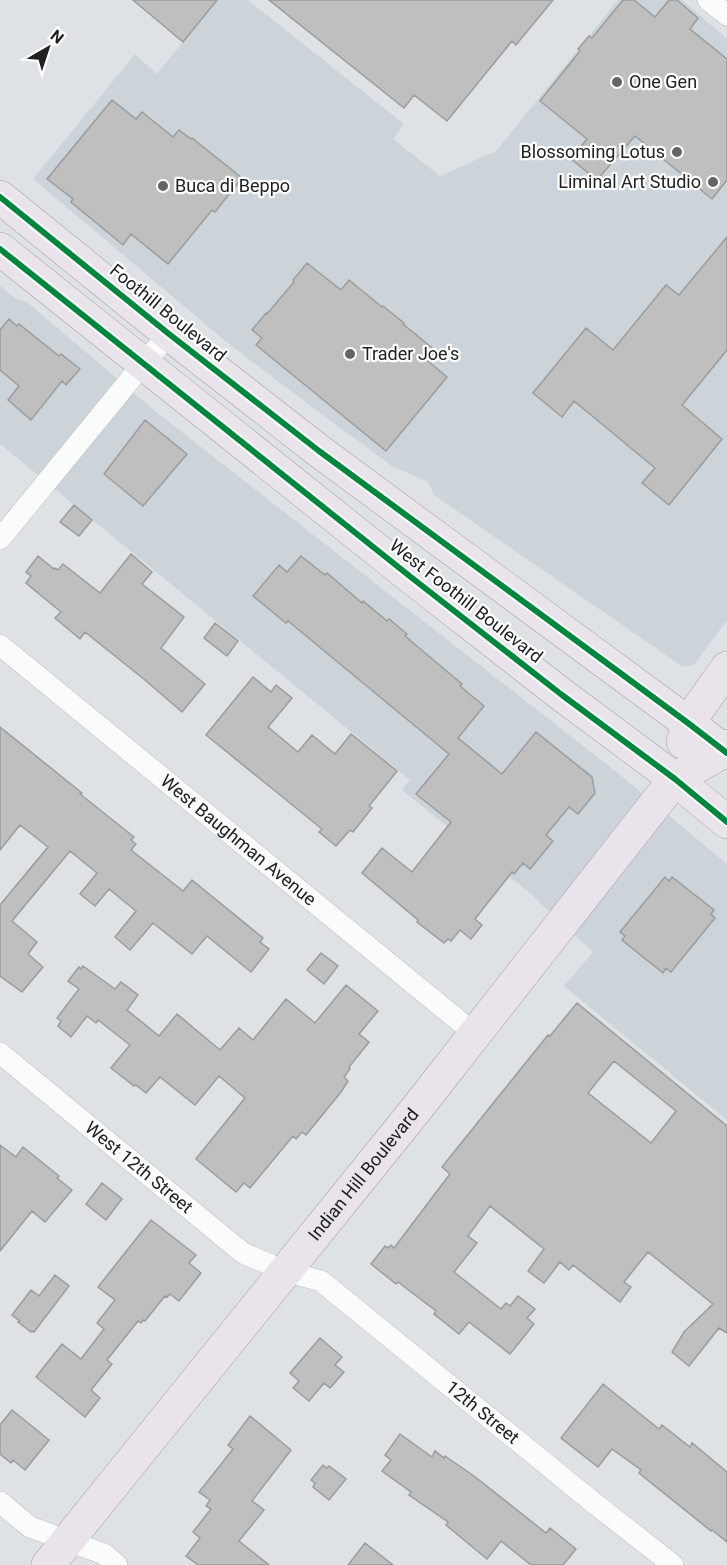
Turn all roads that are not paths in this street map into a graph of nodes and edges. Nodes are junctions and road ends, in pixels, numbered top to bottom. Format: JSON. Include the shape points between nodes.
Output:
{"nodes":[{"id":1,"x":708,"y":0,"type":"edge"},
{"id":2,"x":727,"y":15,"type":"edge"},
{"id":3,"x":0,"y":197,"type":"edge"},
{"id":4,"x":0,"y":249,"type":"edge"},
{"id":5,"x":169,"y":334,"type":"junction"},
{"id":6,"x":142,"y":364,"type":"junction"},
{"id":7,"x":319,"y":451,"type":"joint"},
{"id":8,"x":0,"y":539,"type":"edge"},
{"id":9,"x":0,"y":645,"type":"edge"},
{"id":10,"x":727,"y":668,"type":"edge"},
{"id":11,"x":688,"y":723,"type":"junction"},
{"id":12,"x":726,"y":750,"type":"edge"},
{"id":13,"x":675,"y":779,"type":"junction"},
{"id":14,"x":727,"y":822,"type":"edge"},
{"id":15,"x":475,"y":1034,"type":"junction"},
{"id":16,"x":0,"y":1053,"type":"edge"},
{"id":17,"x":285,"y":1271,"type":"junction"},
{"id":18,"x":0,"y":1502,"type":"edge"},
{"id":19,"x":57,"y":1553,"type":"edge"},
{"id":20,"x":117,"y":1565,"type":"edge"},
{"id":21,"x":673,"y":1565,"type":"edge"}],
"edges":[{"from":1,"to":2,"type":"street"},
{"from":3,"to":5,"type":"main road","name":"Foothill Boulevard"},
{"from":4,"to":6,"type":"main road"},
{"from":5,"to":6,"type":"street"},
{"from":5,"to":7,"type":"main road","name":"Foothill Boulevard"},
{"from":6,"to":8,"type":"street"},
{"from":6,"to":13,"type":"main road","name":"West Foothill Boulevard","via":[[562,695]]},
{"from":7,"to":11,"type":"main road","name":"West Foothill Boulevard"},
{"from":9,"to":15,"type":"street","name":"West Baughman Avenue"},
{"from":10,"to":11,"type":"main road","name":"Indian Hill Boulevard"},
{"from":11,"to":12,"type":"main road"},
{"from":11,"to":13,"type":"main road","name":"Indian Hill Boulevard"},
{"from":12,"to":13,"type":"main road","name":"Indian Hill Boulevard"},
{"from":13,"to":14,"type":"main road"},
{"from":13,"to":15,"type":"main road","name":"Indian Hill Boulevard"},
{"from":15,"to":17,"type":"main road","name":"Indian Hill Boulevard"},
{"from":16,"to":17,"type":"street","name":"West 12th Street","via":[[243,1253]]},
{"from":17,"to":19,"type":"main road","name":"Indian Hill Boulevard"},
{"from":17,"to":21,"type":"street","name":"12th Street","via":[[321,1281]]},
{"from":18,"to":19,"type":"street"},
{"from":19,"to":20,"type":"street","via":[[104,1554]]}]}
